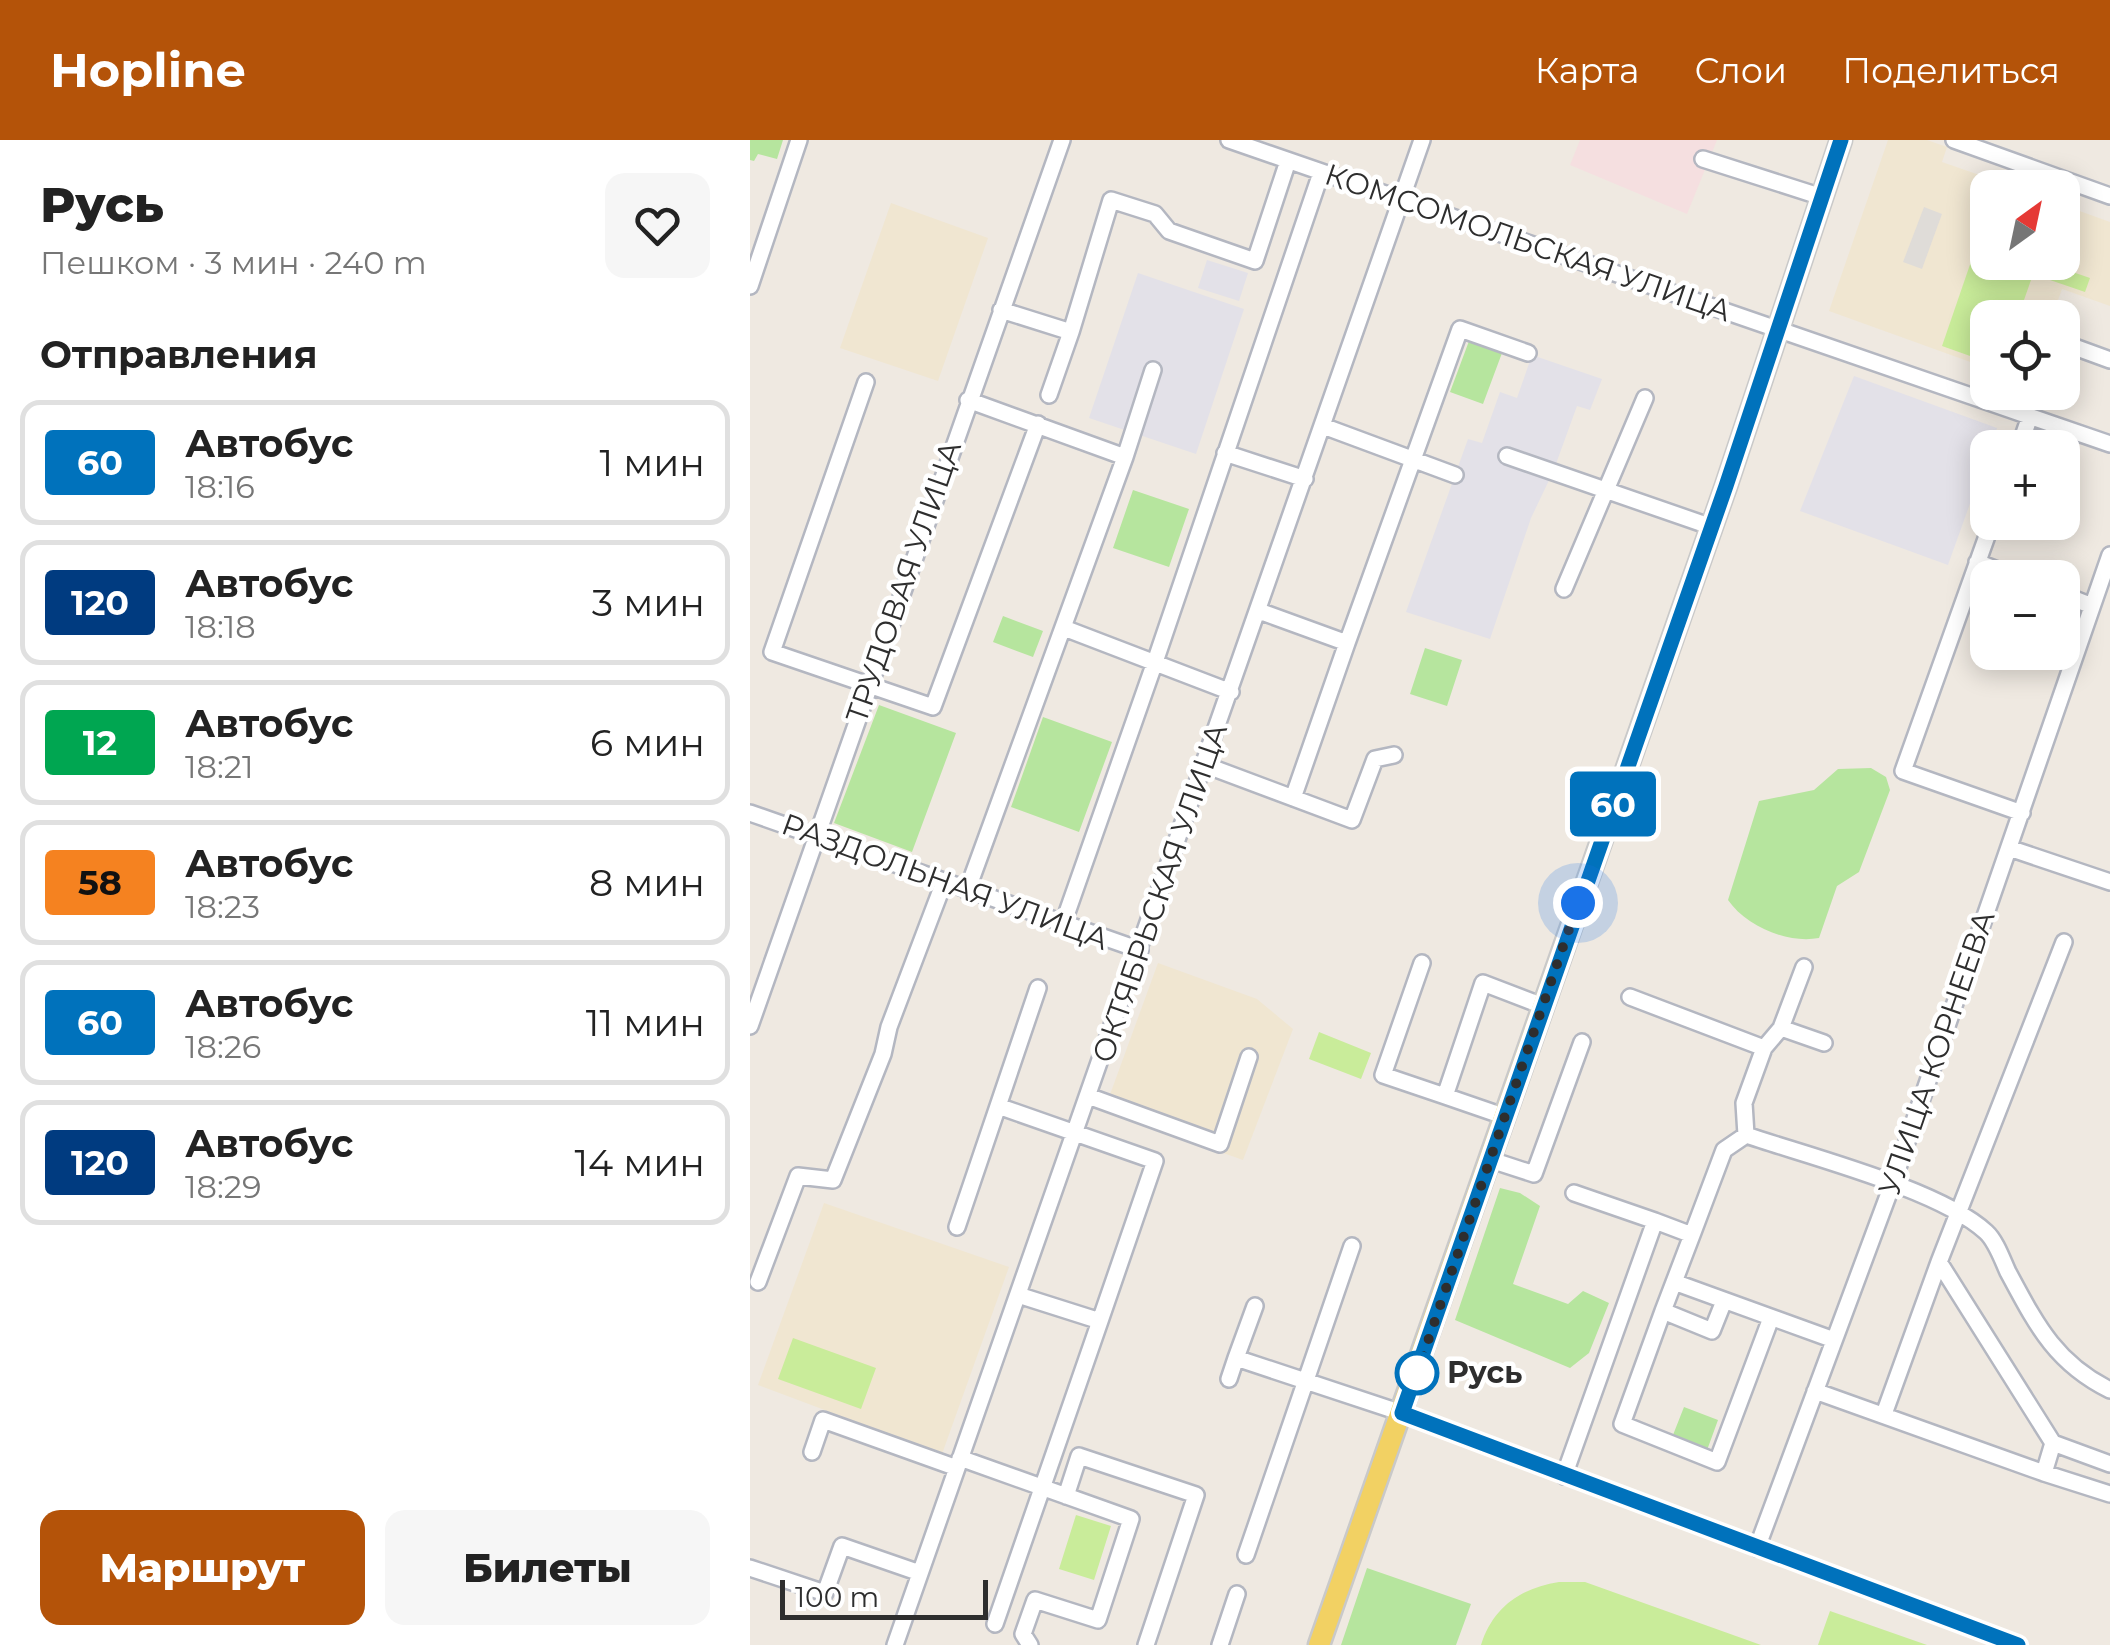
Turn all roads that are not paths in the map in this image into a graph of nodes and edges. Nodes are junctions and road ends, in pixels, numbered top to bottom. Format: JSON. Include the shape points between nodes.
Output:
{"nodes":[{"id":1,"x":799,"y":140,"type":"edge"},
{"id":2,"x":1062,"y":140,"type":"edge"},
{"id":3,"x":1229,"y":140,"type":"edge"},
{"id":4,"x":1422,"y":140,"type":"edge"},
{"id":5,"x":1841,"y":140,"type":"edge"},
{"id":6,"x":1954,"y":140,"type":"edge"},
{"id":7,"x":1703,"y":160,"type":"dead end"},
{"id":8,"x":1288,"y":161,"type":"junction"},
{"id":9,"x":1320,"y":172,"type":"junction"},
{"id":10,"x":2110,"y":196,"type":"edge"},
{"id":11,"x":1822,"y":197,"type":"junction"},
{"id":12,"x":1402,"y":200,"type":"junction"},
{"id":13,"x":750,"y":286,"type":"edge"},
{"id":14,"x":1001,"y":310,"type":"junction"},
{"id":15,"x":1779,"y":328,"type":"junction"},
{"id":16,"x":1071,"y":332,"type":"junction"},
{"id":17,"x":2080,"y":349,"type":"edge"},
{"id":18,"x":1528,"y":353,"type":"dead end"},
{"id":19,"x":2110,"y":360,"type":"edge"},
{"id":20,"x":1152,"y":370,"type":"dead end"},
{"id":21,"x":866,"y":382,"type":"dead end"},
{"id":22,"x":1050,"y":395,"type":"dead end"},
{"id":23,"x":1645,"y":398,"type":"dead end"},
{"id":24,"x":968,"y":400,"type":"junction"},
{"id":25,"x":2030,"y":416,"type":"junction"},
{"id":26,"x":1038,"y":424,"type":"junction"},
{"id":27,"x":1324,"y":426,"type":"junction"},
{"id":28,"x":2025,"y":430,"type":"edge"},
{"id":29,"x":2110,"y":444,"type":"edge"},
{"id":30,"x":1225,"y":453,"type":"junction"},
{"id":31,"x":1125,"y":456,"type":"junction"},
{"id":32,"x":1507,"y":456,"type":"dead end"},
{"id":33,"x":1412,"y":459,"type":"junction"},
{"id":34,"x":1455,"y":475,"type":"dead end"},
{"id":35,"x":1305,"y":478,"type":"junction"},
{"id":36,"x":1606,"y":491,"type":"junction"},
{"id":37,"x":1712,"y":527,"type":"junction"},
{"id":38,"x":2110,"y":555,"type":"edge"},
{"id":39,"x":1970,"y":582,"type":"edge"},
{"id":40,"x":1564,"y":589,"type":"dead end"},
{"id":41,"x":2080,"y":601,"type":"edge"},
{"id":42,"x":2092,"y":606,"type":"junction"},
{"id":43,"x":1259,"y":612,"type":"junction"},
{"id":44,"x":1064,"y":628,"type":"junction"},
{"id":45,"x":1347,"y":643,"type":"junction"},
{"id":46,"x":1155,"y":662,"type":"junction"},
{"id":47,"x":868,"y":684,"type":"junction"},
{"id":48,"x":1231,"y":692,"type":"junction"},
{"id":49,"x":1394,"y":754,"type":"dead end"},
{"id":50,"x":1205,"y":765,"type":"junction"},
{"id":51,"x":1293,"y":798,"type":"junction"},
{"id":52,"x":750,"y":813,"type":"edge"},
{"id":53,"x":2022,"y":813,"type":"junction"},
{"id":54,"x":815,"y":835,"type":"junction"},
{"id":55,"x":2008,"y":848,"type":"junction"},
{"id":56,"x":944,"y":882,"type":"junction"},
{"id":57,"x":2110,"y":882,"type":"edge"},
{"id":58,"x":967,"y":890,"type":"junction"},
{"id":59,"x":1062,"y":924,"type":"junction"},
{"id":60,"x":2064,"y":942,"type":"dead end"},
{"id":61,"x":1140,"y":950,"type":"junction"},
{"id":62,"x":1422,"y":962,"type":"dead end"},
{"id":63,"x":1804,"y":966,"type":"dead end"},
{"id":64,"x":1038,"y":988,"type":"dead end"},
{"id":65,"x":1630,"y":997,"type":"dead end"},
{"id":66,"x":1542,"y":1006,"type":"junction"},
{"id":67,"x":750,"y":1026,"type":"edge"},
{"id":68,"x":1781,"y":1028,"type":"junction"},
{"id":69,"x":1582,"y":1042,"type":"dead end"},
{"id":70,"x":1824,"y":1044,"type":"dead end"},
{"id":71,"x":1764,"y":1048,"type":"junction"},
{"id":72,"x":1249,"y":1057,"type":"dead end"},
{"id":73,"x":1088,"y":1096,"type":"junction"},
{"id":74,"x":1446,"y":1096,"type":"junction"},
{"id":75,"x":998,"y":1106,"type":"junction"},
{"id":76,"x":1506,"y":1117,"type":"junction"},
{"id":77,"x":1075,"y":1133,"type":"junction"},
{"id":78,"x":1746,"y":1135,"type":"junction"},
{"id":79,"x":1491,"y":1160,"type":"junction"},
{"id":80,"x":1892,"y":1185,"type":"junction"},
{"id":81,"x":1574,"y":1193,"type":"dead end"},
{"id":82,"x":1959,"y":1213,"type":"junction"},
{"id":83,"x":1655,"y":1221,"type":"junction"},
{"id":84,"x":956,"y":1227,"type":"dead end"},
{"id":85,"x":1692,"y":1236,"type":"junction"},
{"id":86,"x":1352,"y":1246,"type":"dead end"},
{"id":87,"x":1940,"y":1262,"type":"junction"},
{"id":88,"x":758,"y":1282,"type":"dead end"},
{"id":89,"x":1674,"y":1282,"type":"junction"},
{"id":90,"x":1018,"y":1295,"type":"junction"},
{"id":91,"x":1724,"y":1301,"type":"junction"},
{"id":92,"x":1255,"y":1306,"type":"dead end"},
{"id":93,"x":1663,"y":1312,"type":"junction"},
{"id":94,"x":1771,"y":1318,"type":"junction"},
{"id":95,"x":1100,"y":1321,"type":"junction"},
{"id":96,"x":1834,"y":1340,"type":"junction"},
{"id":97,"x":1236,"y":1358,"type":"junction"},
{"id":98,"x":1229,"y":1379,"type":"dead end"},
{"id":99,"x":1306,"y":1382,"type":"junction"},
{"id":100,"x":1815,"y":1390,"type":"junction"},
{"id":101,"x":2110,"y":1390,"type":"edge"},
{"id":102,"x":1402,"y":1413,"type":"junction"},
{"id":103,"x":1884,"y":1414,"type":"junction"},
{"id":104,"x":2053,"y":1444,"type":"junction"},
{"id":105,"x":812,"y":1452,"type":"dead end"},
{"id":106,"x":958,"y":1463,"type":"junction"},
{"id":107,"x":2110,"y":1464,"type":"edge"},
{"id":108,"x":2044,"y":1473,"type":"junction"},
{"id":109,"x":1564,"y":1476,"type":"junction"},
{"id":110,"x":1042,"y":1488,"type":"junction"},
{"id":111,"x":2110,"y":1494,"type":"edge"},
{"id":112,"x":1066,"y":1496,"type":"junction"},
{"id":113,"x":1756,"y":1548,"type":"junction"},
{"id":114,"x":1246,"y":1555,"type":"dead end"},
{"id":115,"x":750,"y":1568,"type":"edge"},
{"id":116,"x":920,"y":1573,"type":"junction"},
{"id":117,"x":1237,"y":1594,"type":"dead end"},
{"id":118,"x":995,"y":1624,"type":"dead end"},
{"id":119,"x":895,"y":1645,"type":"edge"},
{"id":120,"x":1030,"y":1645,"type":"edge"},
{"id":121,"x":1146,"y":1645,"type":"edge"},
{"id":122,"x":1220,"y":1645,"type":"edge"},
{"id":123,"x":1319,"y":1645,"type":"edge"},
{"id":124,"x":2018,"y":1645,"type":"edge"}],
"edges":[{"from":1,"to":13,"type":"street"},
{"from":2,"to":14,"type":"street","name":"ТРУДОВАЯ УЛИЦА"},
{"from":3,"to":8,"type":"street","name":"КОМСОМОЛЬСКАЯ УЛИЦА"},
{"from":4,"to":12,"type":"street","name":"ОКТЯБРЬСКАЯ УЛИЦА"},
{"from":5,"to":11,"type":"main road"},
{"from":6,"to":10,"type":"street"},
{"from":7,"to":11,"type":"street"},
{"from":8,"to":9,"type":"street","name":"КОМСОМОЛЬСКАЯ УЛИЦА"},
{"from":8,"to":16,"type":"street","via":[[1254,261],[1169,231],[1155,214],[1111,200]]},
{"from":9,"to":12,"type":"street","name":"КОМСОМОЛЬСКАЯ УЛИЦА"},
{"from":9,"to":30,"type":"street"},
{"from":11,"to":15,"type":"main road"},
{"from":12,"to":15,"type":"street","name":"КОМСОМОЛЬСКАЯ УЛИЦА"},
{"from":12,"to":27,"type":"street","name":"ОКТЯБРЬСКАЯ УЛИЦА"},
{"from":14,"to":16,"type":"street"},
{"from":14,"to":24,"type":"street","name":"ТРУДОВАЯ УЛИЦА"},
{"from":15,"to":25,"type":"street","name":"КОМСОМОЛЬСКАЯ УЛИЦА"},
{"from":15,"to":37,"type":"main road"},
{"from":16,"to":22,"type":"street"},
{"from":17,"to":19,"type":"street"},
{"from":18,"to":33,"type":"street","via":[[1460,329]]},
{"from":20,"to":31,"type":"street"},
{"from":21,"to":47,"type":"street","via":[[772,652]]},
{"from":23,"to":36,"type":"street"},
{"from":24,"to":26,"type":"street"},
{"from":24,"to":47,"type":"street","name":"ТРУДОВАЯ УЛИЦА"},
{"from":25,"to":28,"type":"street"},
{"from":25,"to":29,"type":"street","name":"КОМСОМОЛЬСКАЯ УЛИЦА"},
{"from":26,"to":31,"type":"street"},
{"from":26,"to":47,"type":"street","via":[[933,707]]},
{"from":27,"to":33,"type":"street"},
{"from":27,"to":35,"type":"street","name":"ОКТЯБРЬСКАЯ УЛИЦА"},
{"from":30,"to":35,"type":"street"},
{"from":30,"to":46,"type":"street"},
{"from":31,"to":44,"type":"street"},
{"from":32,"to":36,"type":"street"},
{"from":33,"to":34,"type":"street"},
{"from":33,"to":45,"type":"street"},
{"from":35,"to":43,"type":"street","name":"ОКТЯБРЬСКАЯ УЛИЦА"},
{"from":36,"to":37,"type":"street"},
{"from":36,"to":40,"type":"street"},
{"from":37,"to":66,"type":"main road"},
{"from":38,"to":42,"type":"street","name":"УЛИЦА КОРНЕЕВА"},
{"from":39,"to":53,"type":"street","via":[[1903,771]]},
{"from":41,"to":42,"type":"street"},
{"from":42,"to":53,"type":"street","name":"УЛИЦА КОРНЕЕВА"},
{"from":43,"to":45,"type":"street"},
{"from":43,"to":48,"type":"street","name":"ОКТЯБРЬСКАЯ УЛИЦА"},
{"from":44,"to":46,"type":"street"},
{"from":44,"to":58,"type":"street"},
{"from":45,"to":51,"type":"street"},
{"from":46,"to":48,"type":"street"},
{"from":46,"to":59,"type":"street"},
{"from":47,"to":54,"type":"street","name":"ТРУДОВАЯ УЛИЦА"},
{"from":48,"to":50,"type":"street","name":"ОКТЯБРЬСКАЯ УЛИЦА"},
{"from":49,"to":51,"type":"street","via":[[1375,760],[1352,820]]},
{"from":50,"to":51,"type":"street"},
{"from":50,"to":61,"type":"street","name":"ОКТЯБРЬСКАЯ УЛИЦА"},
{"from":52,"to":54,"type":"street","name":"РАЗДОЛЬНАЯ УЛИЦА"},
{"from":53,"to":55,"type":"street","name":"УЛИЦА КОРНЕЕВА"},
{"from":54,"to":56,"type":"street","name":"РАЗДОЛЬНАЯ УЛИЦА"},
{"from":54,"to":67,"type":"street","name":"ТРУДОВАЯ УЛИЦА"},
{"from":55,"to":57,"type":"street"},
{"from":55,"to":80,"type":"street","name":"УЛИЦА КОРНЕЕВА"},
{"from":56,"to":58,"type":"street","name":"РАЗДОЛЬНАЯ УЛИЦА"},
{"from":56,"to":88,"type":"street","via":[[833,1180],[798,1176]]},
{"from":58,"to":59,"type":"street","name":"РАЗДОЛЬНАЯ УЛИЦА"},
{"from":59,"to":61,"type":"street","name":"РАЗДОЛЬНАЯ УЛИЦА"},
{"from":60,"to":82,"type":"street"},
{"from":61,"to":73,"type":"street","name":"ОКТЯБРЬСКАЯ УЛИЦА"},
{"from":62,"to":74,"type":"street","via":[[1384,1076]]},
{"from":63,"to":68,"type":"street"},
{"from":64,"to":75,"type":"street"},
{"from":65,"to":71,"type":"street"},
{"from":66,"to":74,"type":"street","via":[[1483,983]]},
{"from":66,"to":76,"type":"main road"},
{"from":68,"to":70,"type":"street"},
{"from":68,"to":71,"type":"street"},
{"from":69,"to":79,"type":"street","via":[[1534,1174]]},
{"from":71,"to":78,"type":"street","via":[[1744,1103]]},
{"from":72,"to":73,"type":"street","via":[[1220,1144]]},
{"from":73,"to":77,"type":"street","name":"ОКТЯБРЬСКАЯ УЛИЦА"},
{"from":74,"to":76,"type":"street"},
{"from":75,"to":77,"type":"street"},
{"from":75,"to":84,"type":"street"},
{"from":76,"to":79,"type":"main road"},
{"from":77,"to":90,"type":"street","name":"ОКТЯБРЬСКАЯ УЛИЦА"},
{"from":77,"to":95,"type":"street","via":[[1155,1161]]},
{"from":78,"to":80,"type":"street"},
{"from":78,"to":85,"type":"street","via":[[1724,1150]]},
{"from":79,"to":102,"type":"main road"},
{"from":80,"to":82,"type":"street"},
{"from":80,"to":96,"type":"street","name":"УЛИЦА КОРНЕЕВА"},
{"from":81,"to":83,"type":"street"},
{"from":82,"to":87,"type":"street"},
{"from":82,"to":101,"type":"street","via":[[1989,1234],[2060,1356]]},
{"from":83,"to":85,"type":"street"},
{"from":83,"to":109,"type":"street"},
{"from":85,"to":89,"type":"street"},
{"from":86,"to":99,"type":"street"},
{"from":87,"to":103,"type":"street"},
{"from":87,"to":104,"type":"street"},
{"from":89,"to":91,"type":"street"},
{"from":89,"to":93,"type":"street"},
{"from":90,"to":95,"type":"street"},
{"from":90,"to":106,"type":"street","name":"ОКТЯБРЬСКАЯ УЛИЦА"},
{"from":91,"to":93,"type":"street","via":[[1712,1331]]},
{"from":91,"to":94,"type":"street"},
{"from":92,"to":97,"type":"street"},
{"from":93,"to":94,"type":"street","via":[[1622,1424],[1718,1462]]},
{"from":94,"to":96,"type":"street"},
{"from":95,"to":110,"type":"street"},
{"from":96,"to":100,"type":"street","name":"УЛИЦА КОРНЕЕВА"},
{"from":97,"to":98,"type":"street"},
{"from":97,"to":99,"type":"street"},
{"from":99,"to":102,"type":"street"},
{"from":99,"to":114,"type":"street"},
{"from":100,"to":103,"type":"street"},
{"from":100,"to":113,"type":"street","name":"УЛИЦА КОРНЕЕВА"},
{"from":102,"to":109,"type":"street"},
{"from":102,"to":123,"type":"main road"},
{"from":103,"to":108,"type":"street"},
{"from":104,"to":107,"type":"street"},
{"from":104,"to":108,"type":"street"},
{"from":105,"to":106,"type":"street","via":[[823,1420]]},
{"from":106,"to":110,"type":"street"},
{"from":106,"to":116,"type":"street","name":"ОКТЯБРЬСКАЯ УЛИЦА"},
{"from":108,"to":111,"type":"street"},
{"from":109,"to":113,"type":"street"},
{"from":110,"to":112,"type":"street"},
{"from":110,"to":118,"type":"street"},
{"from":112,"to":120,"type":"street","via":[[1131,1519],[1098,1620],[1034,1600],[1022,1634]]},
{"from":112,"to":121,"type":"street","via":[[1079,1456],[1196,1495]]},
{"from":113,"to":124,"type":"street"},
{"from":115,"to":116,"type":"street","via":[[825,1593],[842,1546]]},
{"from":116,"to":119,"type":"street","name":"ОКТЯБРЬСКАЯ УЛИЦА"},
{"from":117,"to":122,"type":"street"}]}
